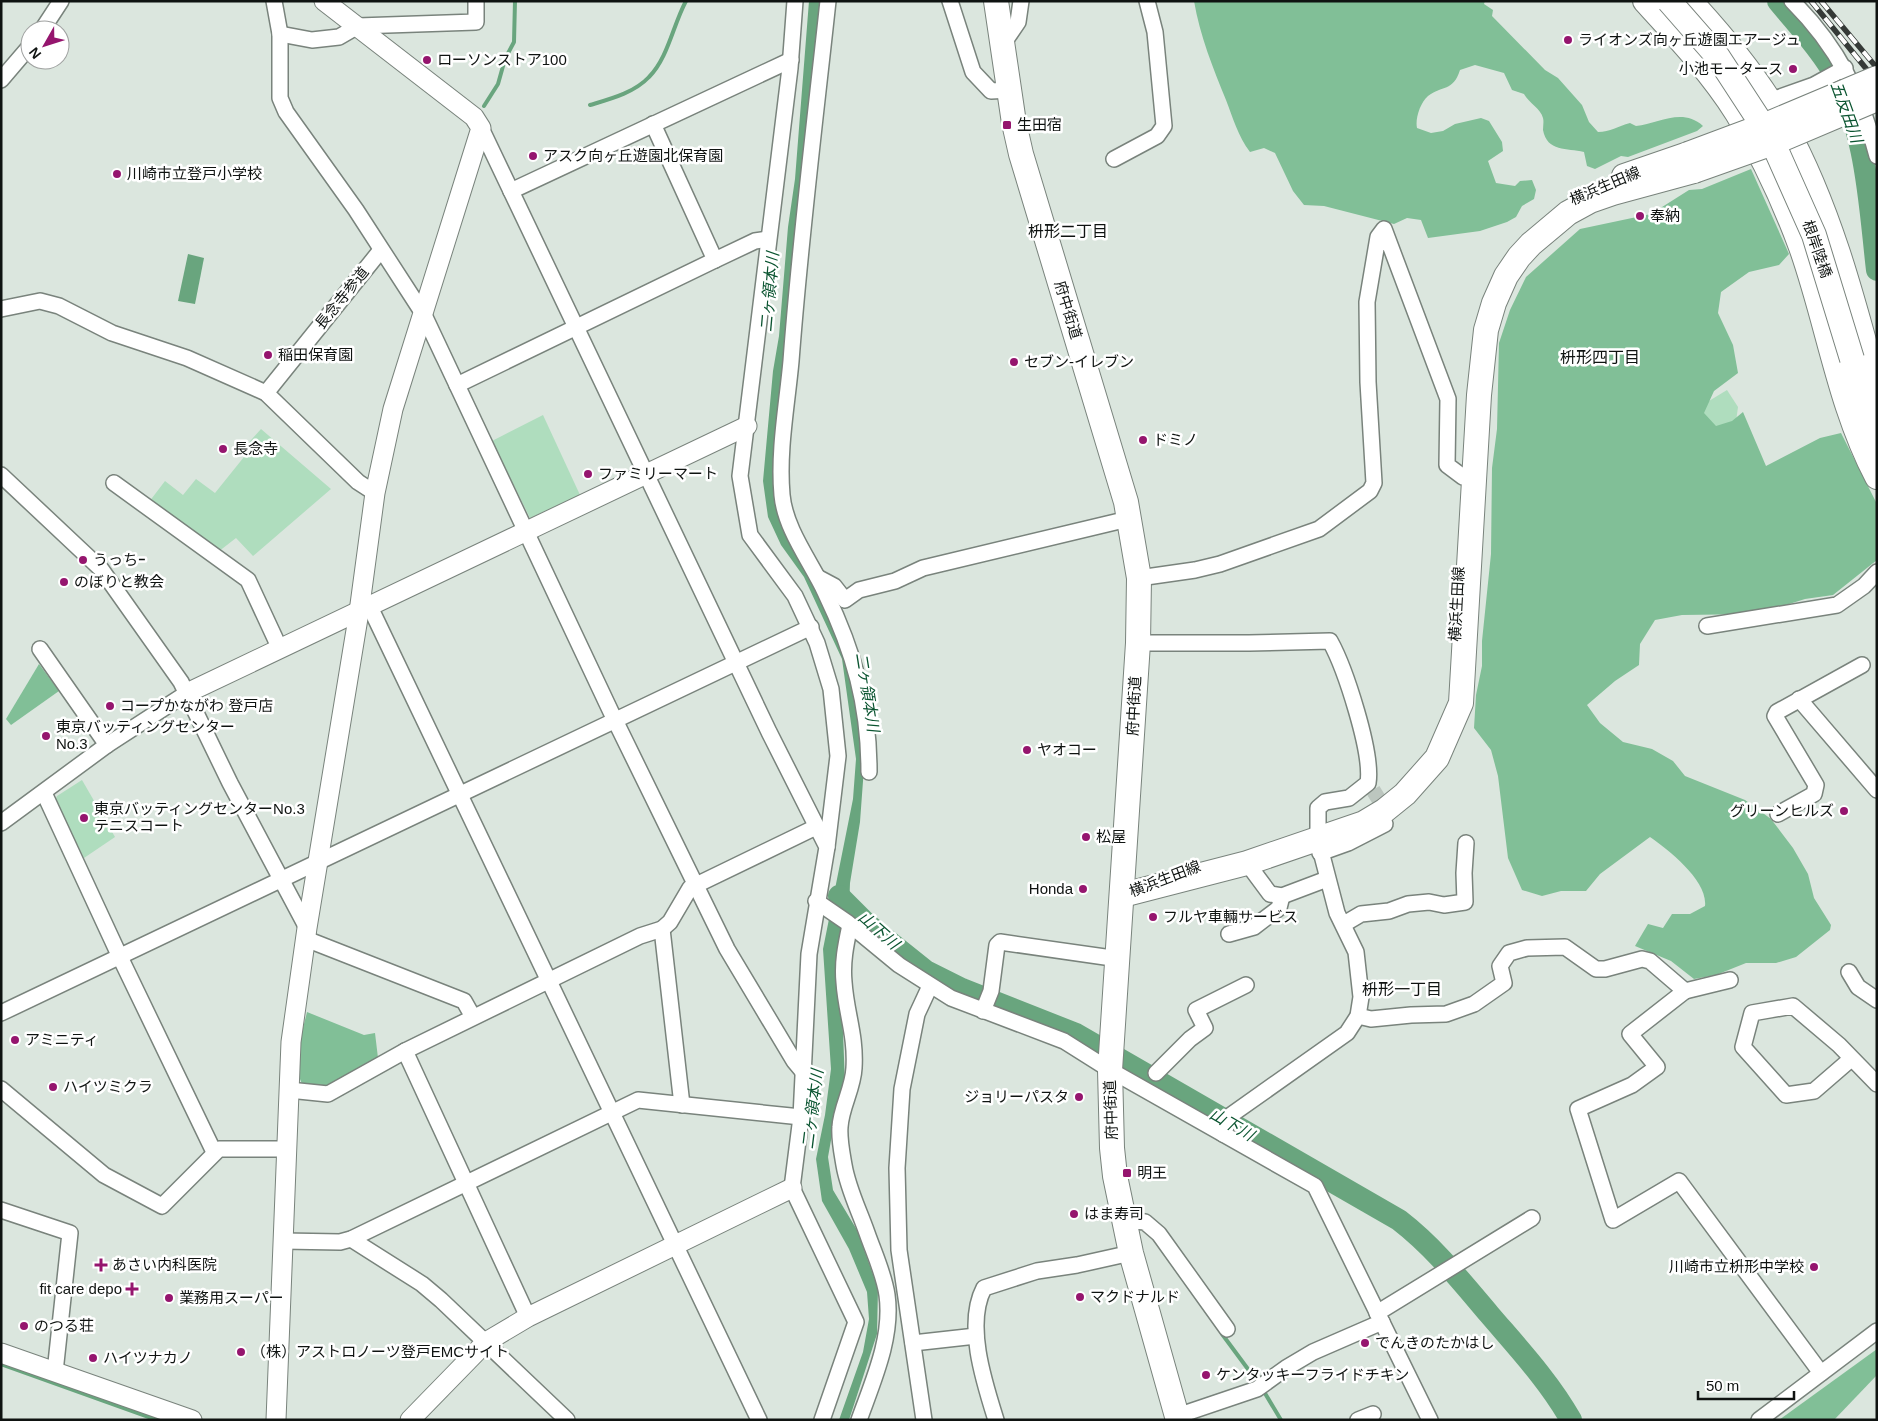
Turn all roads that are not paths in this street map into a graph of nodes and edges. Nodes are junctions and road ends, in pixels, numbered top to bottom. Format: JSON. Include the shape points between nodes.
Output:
{"nodes":[{"id":1,"x":61,"y":1,"type":"edge"},
{"id":2,"x":274,"y":1,"type":"edge"},
{"id":3,"x":324,"y":1,"type":"edge"},
{"id":4,"x":476,"y":1,"type":"edge"},
{"id":5,"x":795,"y":1,"type":"edge"},
{"id":6,"x":828,"y":1,"type":"edge"},
{"id":7,"x":950,"y":1,"type":"edge"},
{"id":8,"x":996,"y":1,"type":"edge"},
{"id":9,"x":1021,"y":1,"type":"edge"},
{"id":10,"x":1148,"y":1,"type":"edge"},
{"id":11,"x":1646,"y":1,"type":"edge"},
{"id":12,"x":1690,"y":1,"type":"edge"},
{"id":13,"x":1792,"y":1,"type":"edge"},
{"id":14,"x":1668,"y":8,"type":"edge"},
{"id":15,"x":49,"y":20,"type":"edge"},
{"id":16,"x":358,"y":26,"type":"junction"},
{"id":17,"x":280,"y":34,"type":"junction"},
{"id":18,"x":1003,"y":44,"type":"junction"},
{"id":19,"x":20,"y":58,"type":"edge"},
{"id":20,"x":791,"y":60,"type":"junction"},
{"id":21,"x":1838,"y":72,"type":"junction"},
{"id":22,"x":1877,"y":78,"type":"edge"},
{"id":23,"x":1,"y":80,"type":"edge"},
{"id":24,"x":1010,"y":90,"type":"junction"},
{"id":25,"x":1877,"y":99,"type":"edge"},
{"id":26,"x":1769,"y":101,"type":"junction"},
{"id":27,"x":653,"y":124,"type":"junction"},
{"id":28,"x":481,"y":128,"type":"junction"},
{"id":29,"x":1768,"y":135,"type":"junction"},
{"id":30,"x":1877,"y":156,"type":"edge"},
{"id":31,"x":1114,"y":159,"type":"dead end"},
{"id":32,"x":1691,"y":163,"type":"junction"},
{"id":33,"x":511,"y":191,"type":"junction"},
{"id":34,"x":1832,"y":237,"type":"junction"},
{"id":35,"x":768,"y":239,"type":"junction"},
{"id":36,"x":1801,"y":247,"type":"junction"},
{"id":37,"x":381,"y":250,"type":"junction"},
{"id":38,"x":715,"y":260,"type":"junction"},
{"id":39,"x":1,"y":309,"type":"edge"},
{"id":40,"x":424,"y":315,"type":"junction"},
{"id":41,"x":576,"y":326,"type":"junction"},
{"id":42,"x":457,"y":385,"type":"junction"},
{"id":43,"x":1877,"y":389,"type":"edge"},
{"id":44,"x":266,"y":394,"type":"junction"},
{"id":45,"x":748,"y":426,"type":"junction"},
{"id":46,"x":1877,"y":436,"type":"edge"},
{"id":47,"x":648,"y":474,"type":"junction"},
{"id":48,"x":1,"y":475,"type":"edge"},
{"id":49,"x":1463,"y":477,"type":"junction"},
{"id":50,"x":1877,"y":477,"type":"edge"},
{"id":51,"x":114,"y":482,"type":"dead end"},
{"id":52,"x":375,"y":493,"type":"junction"},
{"id":53,"x":1128,"y":518,"type":"junction"},
{"id":54,"x":528,"y":532,"type":"junction"},
{"id":55,"x":1877,"y":572,"type":"edge"},
{"id":56,"x":818,"y":577,"type":"junction"},
{"id":57,"x":1139,"y":578,"type":"junction"},
{"id":58,"x":365,"y":610,"type":"junction"},
{"id":59,"x":1707,"y":626,"type":"dead end"},
{"id":60,"x":811,"y":627,"type":"junction"},
{"id":61,"x":1138,"y":642,"type":"junction"},
{"id":62,"x":40,"y":649,"type":"dead end"},
{"id":63,"x":280,"y":649,"type":"junction"},
{"id":64,"x":736,"y":663,"type":"junction"},
{"id":65,"x":1862,"y":665,"type":"dead end"},
{"id":66,"x":187,"y":693,"type":"junction"},
{"id":67,"x":1799,"y":699,"type":"junction"},
{"id":68,"x":617,"y":721,"type":"junction"},
{"id":69,"x":107,"y":745,"type":"junction"},
{"id":70,"x":868,"y":772,"type":"dead end"},
{"id":71,"x":1877,"y":790,"type":"edge"},
{"id":72,"x":44,"y":793,"type":"junction"},
{"id":73,"x":460,"y":795,"type":"junction"},
{"id":74,"x":1778,"y":814,"type":"dead end"},
{"id":75,"x":1389,"y":816,"type":"dead end"},
{"id":76,"x":1,"y":822,"type":"edge"},
{"id":77,"x":816,"y":827,"type":"junction"},
{"id":78,"x":1319,"y":841,"type":"junction"},
{"id":79,"x":1466,"y":843,"type":"dead end"},
{"id":80,"x":827,"y":847,"type":"junction"},
{"id":81,"x":1246,"y":863,"type":"junction"},
{"id":82,"x":318,"y":864,"type":"junction"},
{"id":83,"x":1327,"y":879,"type":"junction"},
{"id":84,"x":283,"y":880,"type":"junction"},
{"id":85,"x":696,"y":885,"type":"junction"},
{"id":86,"x":1123,"y":895,"type":"junction"},
{"id":87,"x":1282,"y":896,"type":"junction"},
{"id":88,"x":821,"y":904,"type":"junction"},
{"id":89,"x":849,"y":924,"type":"junction"},
{"id":90,"x":1344,"y":924,"type":"junction"},
{"id":91,"x":662,"y":929,"type":"junction"},
{"id":92,"x":306,"y":933,"type":"junction"},
{"id":93,"x":1229,"y":934,"type":"dead end"},
{"id":94,"x":120,"y":957,"type":"junction"},
{"id":95,"x":1119,"y":959,"type":"junction"},
{"id":96,"x":1849,"y":972,"type":"dead end"},
{"id":97,"x":1730,"y":980,"type":"dead end"},
{"id":98,"x":549,"y":982,"type":"junction"},
{"id":99,"x":1246,"y":984,"type":"dead end"},
{"id":100,"x":930,"y":986,"type":"junction"},
{"id":101,"x":1684,"y":991,"type":"junction"},
{"id":102,"x":1877,"y":1000,"type":"edge"},
{"id":103,"x":983,"y":1011,"type":"junction"},
{"id":104,"x":1,"y":1013,"type":"edge"},
{"id":105,"x":1358,"y":1016,"type":"junction"},
{"id":106,"x":473,"y":1018,"type":"junction"},
{"id":107,"x":406,"y":1051,"type":"junction"},
{"id":108,"x":1851,"y":1058,"type":"junction"},
{"id":109,"x":1111,"y":1061,"type":"junction"},
{"id":110,"x":804,"y":1073,"type":"junction"},
{"id":111,"x":1156,"y":1073,"type":"dead end"},
{"id":112,"x":1875,"y":1077,"type":"edge"},
{"id":113,"x":1,"y":1089,"type":"edge"},
{"id":114,"x":289,"y":1090,"type":"junction"},
{"id":115,"x":682,"y":1105,"type":"junction"},
{"id":116,"x":612,"y":1112,"type":"junction"},
{"id":117,"x":801,"y":1117,"type":"junction"},
{"id":118,"x":1226,"y":1126,"type":"junction"},
{"id":119,"x":285,"y":1149,"type":"junction"},
{"id":120,"x":214,"y":1152,"type":"junction"},
{"id":121,"x":465,"y":1184,"type":"junction"},
{"id":122,"x":792,"y":1188,"type":"junction"},
{"id":123,"x":1,"y":1210,"type":"edge"},
{"id":124,"x":1532,"y":1218,"type":"dead end"},
{"id":125,"x":1123,"y":1220,"type":"junction"},
{"id":126,"x":351,"y":1239,"type":"junction"},
{"id":127,"x":283,"y":1241,"type":"junction"},
{"id":128,"x":676,"y":1245,"type":"junction"},
{"id":129,"x":1131,"y":1253,"type":"junction"},
{"id":130,"x":528,"y":1317,"type":"junction"},
{"id":131,"x":1379,"y":1317,"type":"junction"},
{"id":132,"x":1227,"y":1329,"type":"dead end"},
{"id":133,"x":1877,"y":1331,"type":"edge"},
{"id":134,"x":976,"y":1336,"type":"junction"},
{"id":135,"x":486,"y":1342,"type":"junction"},
{"id":136,"x":913,"y":1343,"type":"junction"},
{"id":137,"x":1,"y":1353,"type":"edge"},
{"id":138,"x":55,"y":1372,"type":"junction"},
{"id":139,"x":1821,"y":1373,"type":"junction"},
{"id":140,"x":1373,"y":1414,"type":"dead end"},
{"id":141,"x":1178,"y":1418,"type":"edge"},
{"id":142,"x":192,"y":1420,"type":"edge"},
{"id":143,"x":276,"y":1420,"type":"edge"},
{"id":144,"x":410,"y":1420,"type":"edge"},
{"id":145,"x":567,"y":1420,"type":"edge"},
{"id":146,"x":759,"y":1420,"type":"edge"},
{"id":147,"x":822,"y":1420,"type":"edge"},
{"id":148,"x":860,"y":1420,"type":"edge"},
{"id":149,"x":924,"y":1420,"type":"edge"},
{"id":150,"x":996,"y":1420,"type":"edge"},
{"id":151,"x":1358,"y":1420,"type":"edge"},
{"id":152,"x":1430,"y":1420,"type":"edge"},
{"id":153,"x":1759,"y":1420,"type":"edge"}],
"edges":[{"from":1,"to":15,"type":"street"},
{"from":2,"to":17,"type":"street"},
{"from":3,"to":16,"type":"street"},
{"from":4,"to":16,"type":"street","via":[[476,22]]},
{"from":5,"to":20,"type":"street"},
{"from":6,"to":56,"type":"street","via":[[797,282],[782,473],[782,497],[789,521],[796,541]]},
{"from":7,"to":24,"type":"street","via":[[974,72],[991,91]]},
{"from":8,"to":18,"type":"main road","name":"府中街道"},
{"from":9,"to":18,"type":"street","via":[[1018,22]]},
{"from":10,"to":31,"type":"street","via":[[1155,32],[1164,126],[1157,136]]},
{"from":11,"to":14,"type":"main road"},
{"from":12,"to":26,"type":"main road","via":[[1730,47]]},
{"from":13,"to":21,"type":"street","via":[[1810,20]]},
{"from":14,"to":29,"type":"main road","name":"根岸陸橋","bridge":true,"via":[[1718,57]]},
{"from":14,"to":36,"type":"main road","via":[[1704,69],[1737,114]]},
{"from":16,"to":17,"type":"street","via":[[340,37],[312,40]]},
{"from":16,"to":28,"type":"street","via":[[474,117]]},
{"from":17,"to":37,"type":"street","via":[[280,98],[286,112]]},
{"from":18,"to":24,"type":"main road","name":"府中街道"},
{"from":19,"to":23,"type":"street"},
{"from":20,"to":27,"type":"street"},
{"from":20,"to":35,"type":"street"},
{"from":21,"to":26,"type":"street"},
{"from":21,"to":30,"type":"street","via":[[1858,95]]},
{"from":22,"to":29,"type":"main road","bridge":true},
{"from":24,"to":53,"type":"main road","name":"府中街道","via":[[1021,154],[1126,502]]},
{"from":25,"to":29,"type":"main road","bridge":true},
{"from":26,"to":34,"type":"main road","via":[[1808,176]]},
{"from":27,"to":33,"type":"street"},
{"from":27,"to":38,"type":"street"},
{"from":28,"to":33,"type":"street"},
{"from":28,"to":40,"type":"street"},
{"from":29,"to":32,"type":"main road","bridge":true},
{"from":29,"to":46,"type":"main road","name":"根岸陸橋","bridge":true,"via":[[1814,235]]},
{"from":32,"to":49,"type":"main road","name":"横浜生田線","via":[[1619,178],[1574,196],[1549,213],[1512,248],[1483,298],[1474,327]]},
{"from":32,"to":78,"type":"main road","name":"横浜生田線","via":[[1590,201],[1554,224],[1531,244],[1506,276],[1486,330],[1480,386],[1461,703],[1437,758],[1406,794],[1364,823]]},
{"from":33,"to":41,"type":"street"},
{"from":34,"to":36,"type":"main road"},
{"from":34,"to":43,"type":"main road"},
{"from":35,"to":38,"type":"street","via":[[754,241]]},
{"from":35,"to":45,"type":"street"},
{"from":36,"to":50,"type":"main road","via":[[1851,418]]},
{"from":37,"to":40,"type":"street"},
{"from":37,"to":44,"type":"street","name":"長念寺参道"},
{"from":38,"to":41,"type":"street"},
{"from":39,"to":44,"type":"street","via":[[40,301],[59,306],[112,333],[187,358]]},
{"from":40,"to":42,"type":"street"},
{"from":40,"to":52,"type":"street","via":[[393,409]]},
{"from":41,"to":42,"type":"street"},
{"from":41,"to":47,"type":"street"},
{"from":42,"to":54,"type":"street"},
{"from":44,"to":52,"type":"street","via":[[358,482]]},
{"from":45,"to":47,"type":"street"},
{"from":45,"to":60,"type":"street","via":[[740,476],[750,535],[795,596]]},
{"from":47,"to":54,"type":"street"},
{"from":47,"to":64,"type":"street"},
{"from":48,"to":66,"type":"street","via":[[102,568]]},
{"from":49,"to":57,"type":"street","via":[[1447,465],[1448,399],[1384,229],[1378,237],[1367,302],[1374,483],[1370,491],[1319,529],[1212,566]]},
{"from":49,"to":78,"type":"main road","name":"横浜生田線","via":[[1449,704],[1429,749],[1400,784]]},
{"from":51,"to":63,"type":"street","via":[[248,580]]},
{"from":52,"to":58,"type":"street"},
{"from":53,"to":56,"type":"street","via":[[923,568],[895,581],[859,590],[845,600],[834,586]]},
{"from":53,"to":57,"type":"main road","name":"府中街道"},
{"from":54,"to":58,"type":"street"},
{"from":54,"to":68,"type":"street"},
{"from":55,"to":59,"type":"street","via":[[1864,586],[1837,605]]},
{"from":56,"to":70,"type":"street","via":[[852,653],[869,738]]},
{"from":57,"to":61,"type":"main road","name":"府中街道"},
{"from":58,"to":63,"type":"street"},
{"from":58,"to":73,"type":"street"},
{"from":58,"to":82,"type":"street"},
{"from":60,"to":64,"type":"street"},
{"from":60,"to":80,"type":"street","via":[[831,689],[838,756]]},
{"from":61,"to":78,"type":"street","via":[[1330,641],[1362,729],[1370,787],[1349,798],[1325,802],[1318,808]]},
{"from":61,"to":86,"type":"main road","name":"府中街道"},
{"from":62,"to":69,"type":"street"},
{"from":63,"to":66,"type":"street"},
{"from":64,"to":68,"type":"street"},
{"from":64,"to":77,"type":"street"},
{"from":65,"to":67,"type":"street"},
{"from":66,"to":69,"type":"street"},
{"from":66,"to":84,"type":"street","via":[[230,783]]},
{"from":67,"to":71,"type":"street"},
{"from":67,"to":74,"type":"street","via":[[1775,716],[1816,785],[1814,794]]},
{"from":68,"to":73,"type":"street"},
{"from":68,"to":85,"type":"street"},
{"from":69,"to":72,"type":"street"},
{"from":72,"to":76,"type":"street"},
{"from":72,"to":94,"type":"street"},
{"from":73,"to":82,"type":"street"},
{"from":73,"to":98,"type":"street"},
{"from":75,"to":78,"type":"street","via":[[1391,819],[1366,835]]},
{"from":77,"to":80,"type":"street"},
{"from":77,"to":85,"type":"street"},
{"from":78,"to":81,"type":"main road","name":"横浜生田線"},
{"from":78,"to":83,"type":"street"},
{"from":78,"to":86,"type":"main road","name":"横浜生田線","via":[[1210,861]]},
{"from":79,"to":90,"type":"street","via":[[1466,902],[1408,904],[1389,911],[1361,914]]},
{"from":80,"to":88,"type":"street"},
{"from":81,"to":86,"type":"main road","name":"横浜生田線"},
{"from":81,"to":87,"type":"street","via":[[1270,894]]},
{"from":82,"to":84,"type":"street"},
{"from":82,"to":92,"type":"street"},
{"from":83,"to":87,"type":"street"},
{"from":83,"to":90,"type":"street","via":[[1337,913]]},
{"from":84,"to":92,"type":"street"},
{"from":84,"to":94,"type":"street"},
{"from":85,"to":91,"type":"street","via":[[690,888],[670,922]]},
{"from":85,"to":110,"type":"street","via":[[727,949]]},
{"from":86,"to":95,"type":"main road","name":"府中街道"},
{"from":87,"to":93,"type":"street","via":[[1279,908],[1254,927]]},
{"from":88,"to":89,"type":"street"},
{"from":88,"to":110,"type":"street","via":[[810,954]]},
{"from":89,"to":100,"type":"street"},
{"from":89,"to":148,"type":"street","via":[[844,982],[854,1037],[854,1069],[840,1126],[844,1166],[854,1204],[887,1294],[888,1319],[884,1343]]},
{"from":90,"to":105,"type":"street","via":[[1356,952],[1361,997]]},
{"from":91,"to":98,"type":"street","via":[[640,936]]},
{"from":91,"to":115,"type":"street"},
{"from":92,"to":106,"type":"street","via":[[464,1001]]},
{"from":92,"to":114,"type":"street","via":[[291,1042]]},
{"from":94,"to":104,"type":"street"},
{"from":94,"to":120,"type":"street"},
{"from":95,"to":103,"type":"street","via":[[1000,942],[991,991]]},
{"from":95,"to":109,"type":"main road","name":"府中街道"},
{"from":96,"to":102,"type":"street","via":[[1858,987]]},
{"from":97,"to":101,"type":"street"},
{"from":98,"to":106,"type":"street"},
{"from":98,"to":116,"type":"street"},
{"from":99,"to":111,"type":"street","via":[[1196,1010],[1206,1028]]},
{"from":100,"to":103,"type":"street"},
{"from":100,"to":136,"type":"street","via":[[917,1014],[902,1089],[897,1168],[899,1250]]},
{"from":101,"to":105,"type":"street","via":[[1650,961],[1642,959],[1596,969],[1565,947],[1526,948],[1509,953],[1500,966],[1504,983],[1474,1004],[1446,1014],[1411,1014],[1371,1020]]},
{"from":101,"to":139,"type":"street","via":[[1630,1034],[1657,1067],[1632,1085],[1578,1108],[1613,1220],[1679,1181]]},
{"from":103,"to":109,"type":"street"},
{"from":105,"to":118,"type":"street","via":[[1347,1033]]},
{"from":106,"to":107,"type":"street"},
{"from":107,"to":114,"type":"street","via":[[328,1094]]},
{"from":107,"to":121,"type":"street"},
{"from":108,"to":108,"type":"street","via":[[1814,1091],[1786,1095],[1743,1047],[1752,1013],[1794,1006]]},
{"from":108,"to":112,"type":"street"},
{"from":109,"to":118,"type":"street"},
{"from":109,"to":125,"type":"main road","name":"府中街道","via":[[1112,1148]]},
{"from":110,"to":117,"type":"street"},
{"from":113,"to":120,"type":"street","via":[[104,1175],[162,1206]]},
{"from":114,"to":119,"type":"street"},
{"from":115,"to":116,"type":"street","via":[[638,1100]]},
{"from":115,"to":117,"type":"street"},
{"from":116,"to":121,"type":"street"},
{"from":116,"to":128,"type":"street"},
{"from":117,"to":122,"type":"street"},
{"from":118,"to":131,"type":"street","via":[[1315,1186]]},
{"from":119,"to":120,"type":"street","via":[[219,1149]]},
{"from":119,"to":127,"type":"street"},
{"from":121,"to":126,"type":"street"},
{"from":121,"to":130,"type":"street"},
{"from":122,"to":128,"type":"street"},
{"from":122,"to":147,"type":"street","via":[[856,1322]]},
{"from":123,"to":138,"type":"street","via":[[70,1233]]},
{"from":124,"to":131,"type":"street"},
{"from":125,"to":129,"type":"main road","name":"府中街道"},
{"from":125,"to":132,"type":"street","via":[[1145,1222],[1158,1234]]},
{"from":126,"to":127,"type":"street","via":[[340,1242]]},
{"from":126,"to":135,"type":"street","via":[[422,1284]]},
{"from":127,"to":143,"type":"street"},
{"from":128,"to":130,"type":"street"},
{"from":128,"to":146,"type":"street"},
{"from":129,"to":134,"type":"street","via":[[1037,1271],[984,1288],[977,1301]]},
{"from":129,"to":141,"type":"main road","name":"府中街道"},
{"from":130,"to":135,"type":"street"},
{"from":131,"to":141,"type":"street","via":[[1313,1352],[1261,1386]]},
{"from":131,"to":152,"type":"street"},
{"from":133,"to":139,"type":"street"},
{"from":134,"to":136,"type":"street"},
{"from":134,"to":150,"type":"street"},
{"from":135,"to":144,"type":"street"},
{"from":135,"to":145,"type":"street"},
{"from":136,"to":149,"type":"street"},
{"from":137,"to":138,"type":"street"},
{"from":138,"to":142,"type":"street"},
{"from":139,"to":153,"type":"street"},
{"from":140,"to":151,"type":"street"}]}
